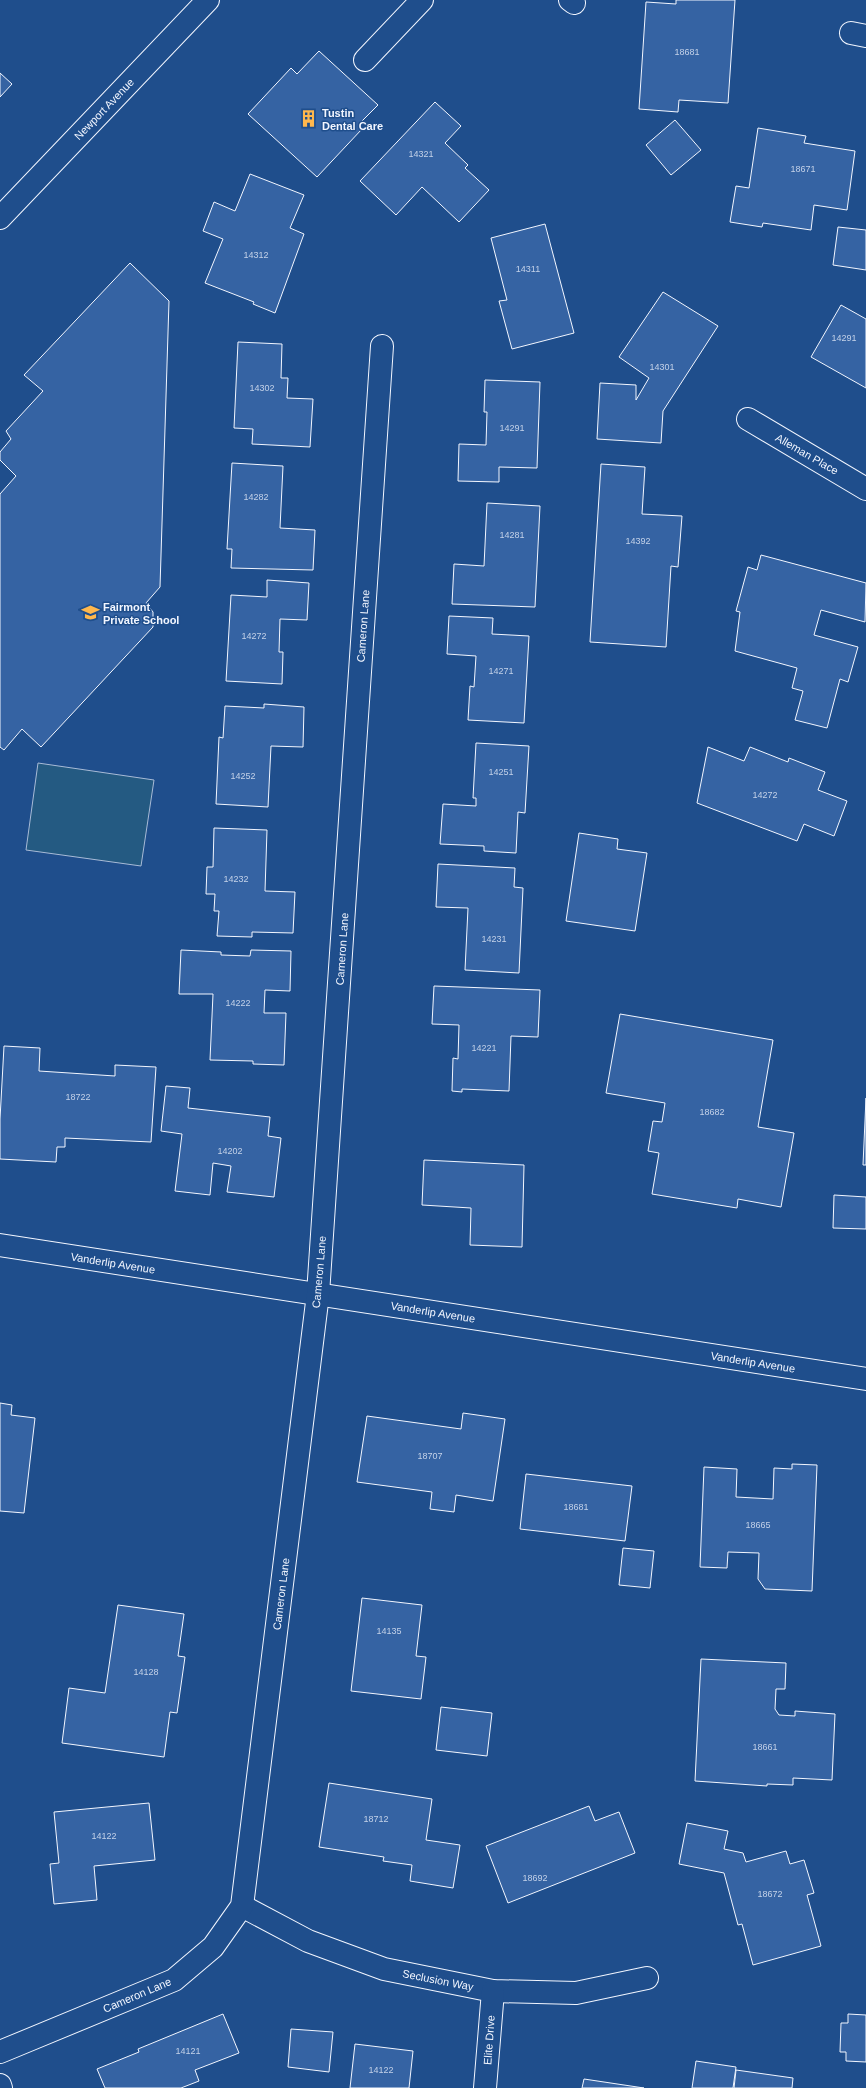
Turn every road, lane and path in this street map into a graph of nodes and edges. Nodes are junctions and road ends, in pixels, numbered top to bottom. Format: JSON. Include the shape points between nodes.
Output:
{"nodes":[{"id":1,"x":208,"y":0,"type":"edge"},
{"id":2,"x":422,"y":0,"type":"edge"},
{"id":3,"x":365,"y":60,"type":"dead end"},
{"id":4,"x":0,"y":218,"type":"edge"},
{"id":5,"x":382,"y":346,"type":"dead end"},
{"id":6,"x":748,"y":419,"type":"dead end"},
{"id":7,"x":866,"y":488,"type":"edge"},
{"id":8,"x":0,"y":1245,"type":"edge"},
{"id":9,"x":318,"y":1294,"type":"junction"},
{"id":10,"x":866,"y":1379,"type":"edge"},
{"id":11,"x":242,"y":1906,"type":"junction"},
{"id":12,"x":647,"y":1978,"type":"dead end"},
{"id":13,"x":493,"y":1991,"type":"junction"},
{"id":14,"x":0,"y":2052,"type":"edge"},
{"id":15,"x":485,"y":2088,"type":"edge"}],
"edges":[{"from":1,"to":4,"type":"street","name":"Newport Avenue"},
{"from":2,"to":3,"type":"street"},
{"from":5,"to":9,"type":"street","name":"Cameron Lane"},
{"from":6,"to":7,"type":"street","name":"Alleman Place"},
{"from":8,"to":9,"type":"street","name":"Vanderlip Avenue"},
{"from":9,"to":10,"type":"street","name":"Vanderlip Avenue"},
{"from":9,"to":11,"type":"street","name":"Cameron Lane"},
{"from":11,"to":13,"type":"street","name":"Seclusion Way","via":[[308,1941],[384,1969]]},
{"from":11,"to":14,"type":"street","name":"Cameron Lane","via":[[213,1947],[174,1980]]},
{"from":12,"to":13,"type":"street","name":"Seclusion Way","via":[[576,1993]]},
{"from":13,"to":15,"type":"street","name":"Elite Drive"}]}
